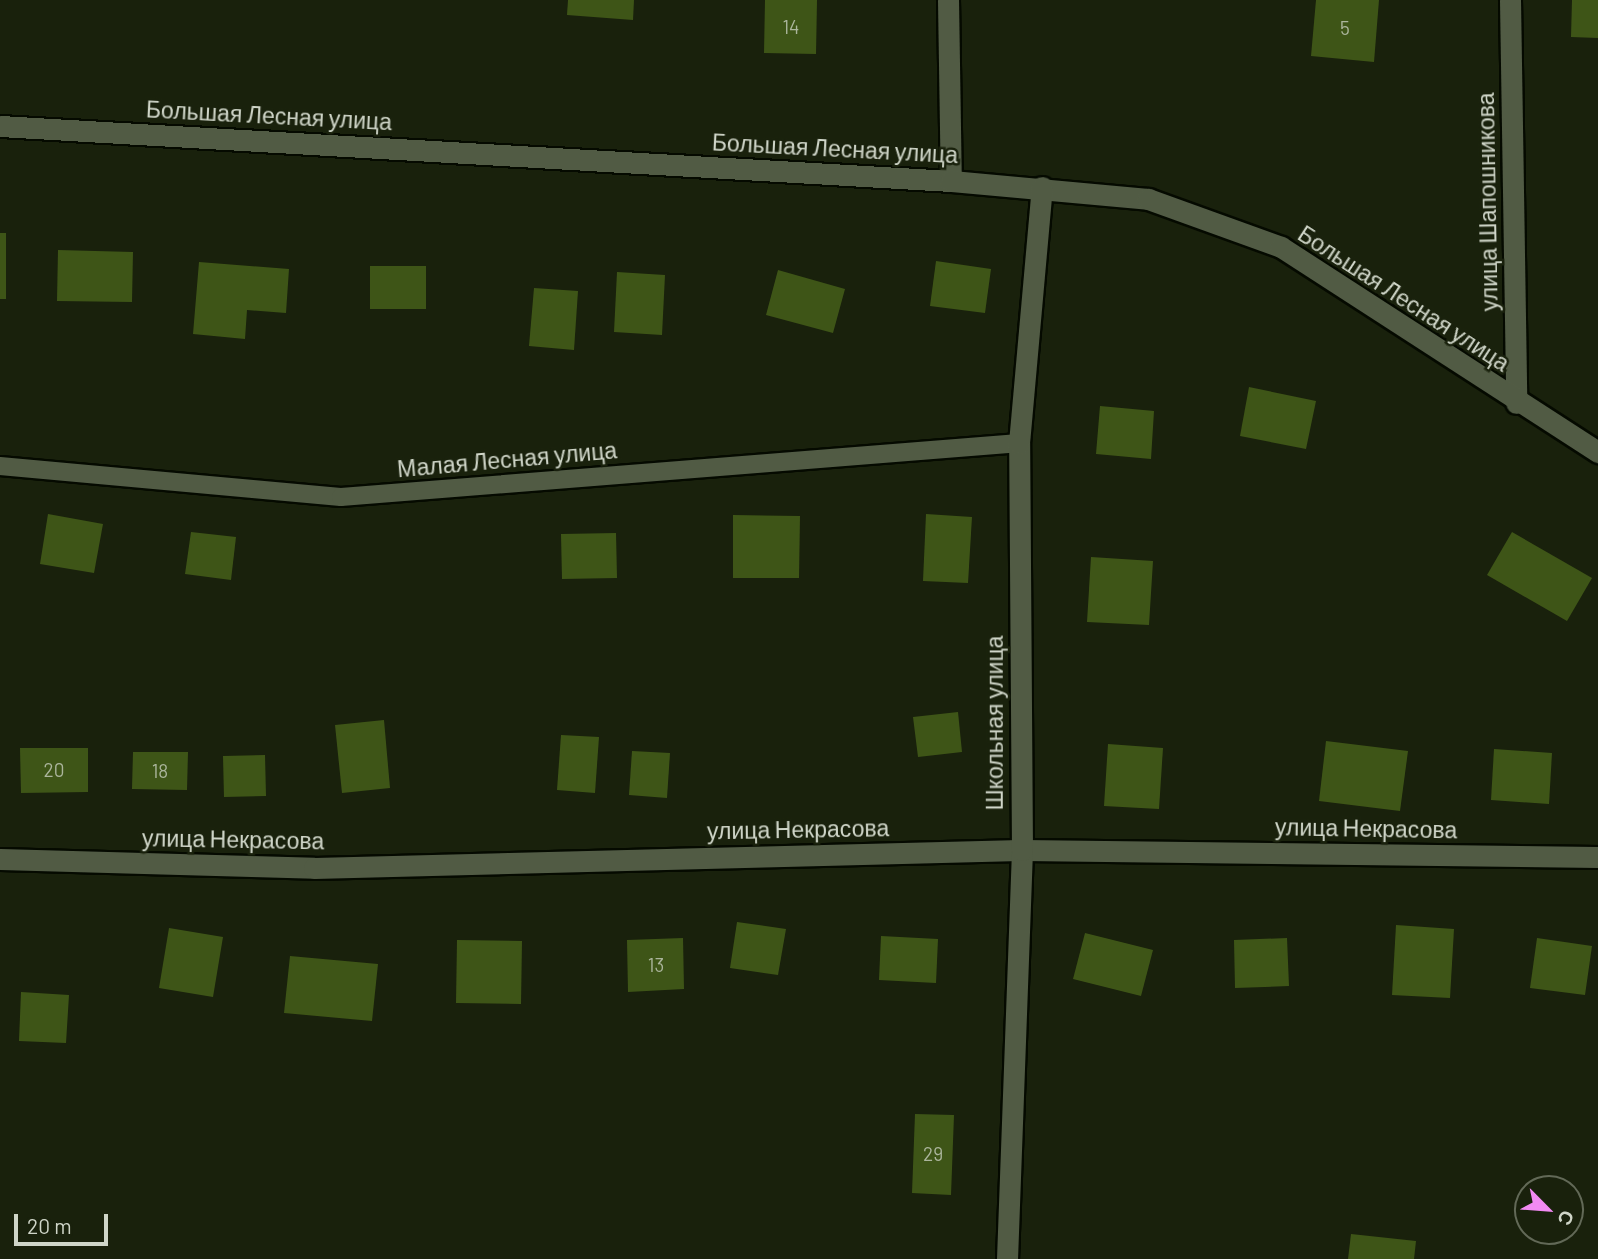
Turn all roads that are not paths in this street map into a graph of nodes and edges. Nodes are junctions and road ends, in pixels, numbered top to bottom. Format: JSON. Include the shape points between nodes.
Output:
{"nodes":[{"id":1,"x":948,"y":0,"type":"edge"},
{"id":2,"x":1510,"y":0,"type":"edge"},
{"id":3,"x":0,"y":126,"type":"edge"},
{"id":4,"x":951,"y":181,"type":"junction"},
{"id":5,"x":1042,"y":187,"type":"junction"},
{"id":6,"x":1516,"y":402,"type":"junction"},
{"id":7,"x":1018,"y":443,"type":"junction"},
{"id":8,"x":1598,"y":452,"type":"edge"},
{"id":9,"x":0,"y":466,"type":"edge"},
{"id":10,"x":1021,"y":850,"type":"junction"},
{"id":11,"x":1598,"y":857,"type":"edge"},
{"id":12,"x":0,"y":859,"type":"edge"},
{"id":13,"x":1007,"y":1259,"type":"edge"}],
"edges":[{"from":1,"to":4,"type":"street"},
{"from":2,"to":6,"type":"street","name":"улица Шапошникова"},
{"from":3,"to":4,"type":"street","name":"Большая Лесная улица"},
{"from":4,"to":5,"type":"street","name":"Большая Лесная улица"},
{"from":5,"to":6,"type":"street","name":"Большая Лесная улица","via":[[1148,199],[1281,247]]},
{"from":5,"to":7,"type":"street","name":"Школьная улица"},
{"from":6,"to":8,"type":"street","name":"Большая Лесная улица"},
{"from":7,"to":9,"type":"lane","name":"Малая Лесная улица","via":[[341,497]]},
{"from":7,"to":10,"type":"street","name":"Школьная улица"},
{"from":10,"to":11,"type":"street","name":"улица Некрасова"},
{"from":10,"to":12,"type":"street","name":"улица Некрасова","via":[[314,868]]},
{"from":10,"to":13,"type":"street","name":"Школьная улица"}]}
